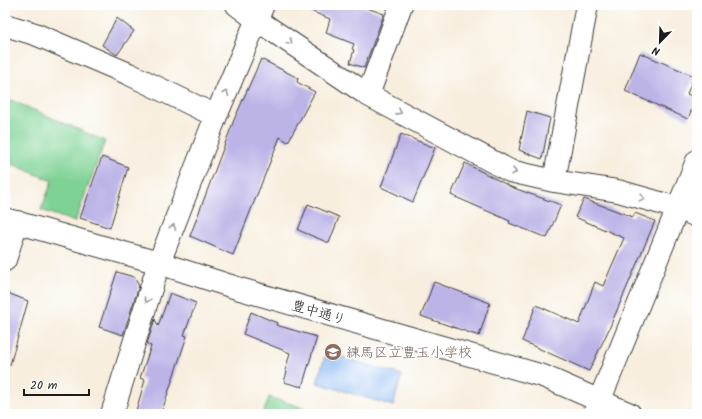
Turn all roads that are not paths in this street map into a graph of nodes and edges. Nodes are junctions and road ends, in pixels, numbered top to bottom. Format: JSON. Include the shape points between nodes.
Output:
{"nodes":[{"id":1,"x":237,"y":5,"type":"edge"},
{"id":2,"x":401,"y":5,"type":"edge"},
{"id":3,"x":587,"y":5,"type":"edge"},
{"id":4,"x":260,"y":13,"type":"edge"},
{"id":5,"x":5,"y":25,"type":"edge"},
{"id":6,"x":368,"y":95,"type":"junction"},
{"id":7,"x":216,"y":116,"type":"junction"},
{"id":8,"x":697,"y":161,"type":"edge"},
{"id":9,"x":554,"y":181,"type":"junction"},
{"id":10,"x":688,"y":212,"type":"edge"},
{"id":11,"x":11,"y":221,"type":"edge"},
{"id":12,"x":5,"y":260,"type":"edge"},
{"id":13,"x":159,"y":263,"type":"junction"},
{"id":14,"x":597,"y":407,"type":"edge"},
{"id":15,"x":112,"y":414,"type":"edge"},
{"id":16,"x":630,"y":414,"type":"edge"}],
"edges":[{"from":1,"to":4,"type":"street"},
{"from":2,"to":6,"type":"street"},
{"from":3,"to":9,"type":"street"},
{"from":4,"to":6,"type":"street","one_way":true},
{"from":7,"to":4,"type":"street","one_way":true},
{"from":5,"to":7,"type":"street","via":[[35,34],[128,74]]},
{"from":6,"to":9,"type":"street","one_way":true,"via":[[510,171]]},
{"from":13,"to":7,"type":"street","one_way":true},
{"from":8,"to":10,"type":"street"},
{"from":9,"to":10,"type":"street","one_way":true,"via":[[618,191]]},
{"from":10,"to":14,"type":"street"},
{"from":11,"to":12,"type":"street"},
{"from":11,"to":13,"type":"street","name":"豊中通り"},
{"from":13,"to":14,"type":"street","name":"豊中通り","via":[[240,289],[543,376]]},
{"from":13,"to":15,"type":"street","one_way":true},
{"from":14,"to":16,"type":"street","name":"豊中通り"}]}
